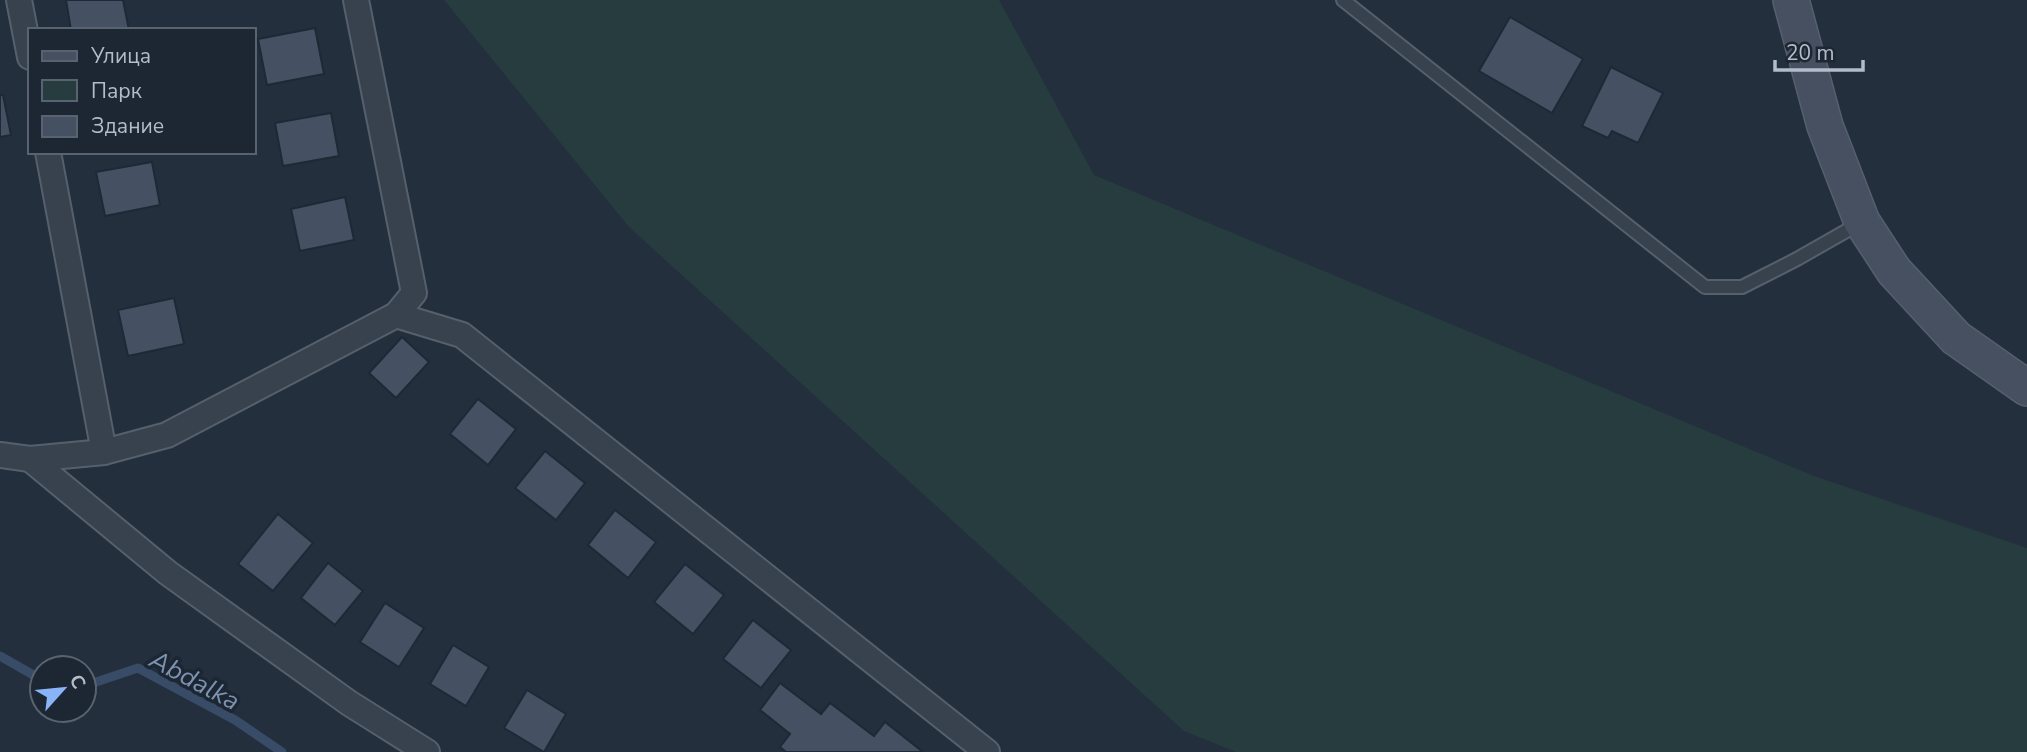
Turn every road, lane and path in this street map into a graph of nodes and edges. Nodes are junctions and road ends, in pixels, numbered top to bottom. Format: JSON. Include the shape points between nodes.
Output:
{"nodes":[{"id":1,"x":19,"y":0,"type":"edge"},
{"id":2,"x":356,"y":0,"type":"edge"},
{"id":3,"x":1343,"y":0,"type":"edge"},
{"id":4,"x":1791,"y":0,"type":"edge"},
{"id":5,"x":28,"y":47,"type":"edge"},
{"id":6,"x":48,"y":154,"type":"edge"},
{"id":7,"x":1862,"y":222,"type":"junction"},
{"id":8,"x":396,"y":315,"type":"junction"},
{"id":9,"x":2027,"y":388,"type":"edge"},
{"id":10,"x":104,"y":452,"type":"junction"},
{"id":11,"x":0,"y":455,"type":"edge"},
{"id":12,"x":30,"y":459,"type":"junction"},
{"id":13,"x":427,"y":752,"type":"edge"},
{"id":14,"x":987,"y":752,"type":"edge"}],
"edges":[{"from":1,"to":5,"type":"street"},
{"from":2,"to":8,"type":"street","via":[[414,293]]},
{"from":3,"to":7,"type":"lane","via":[[1705,287],[1742,287]]},
{"from":4,"to":7,"type":"main road","via":[[1825,127]]},
{"from":6,"to":10,"type":"street"},
{"from":7,"to":9,"type":"main road","via":[[1894,271],[1956,338]]},
{"from":8,"to":10,"type":"street","via":[[167,435]]},
{"from":8,"to":14,"type":"street","via":[[462,335]]},
{"from":10,"to":12,"type":"street"},
{"from":11,"to":12,"type":"street"},
{"from":12,"to":13,"type":"street","via":[[168,573],[349,703]]}]}
